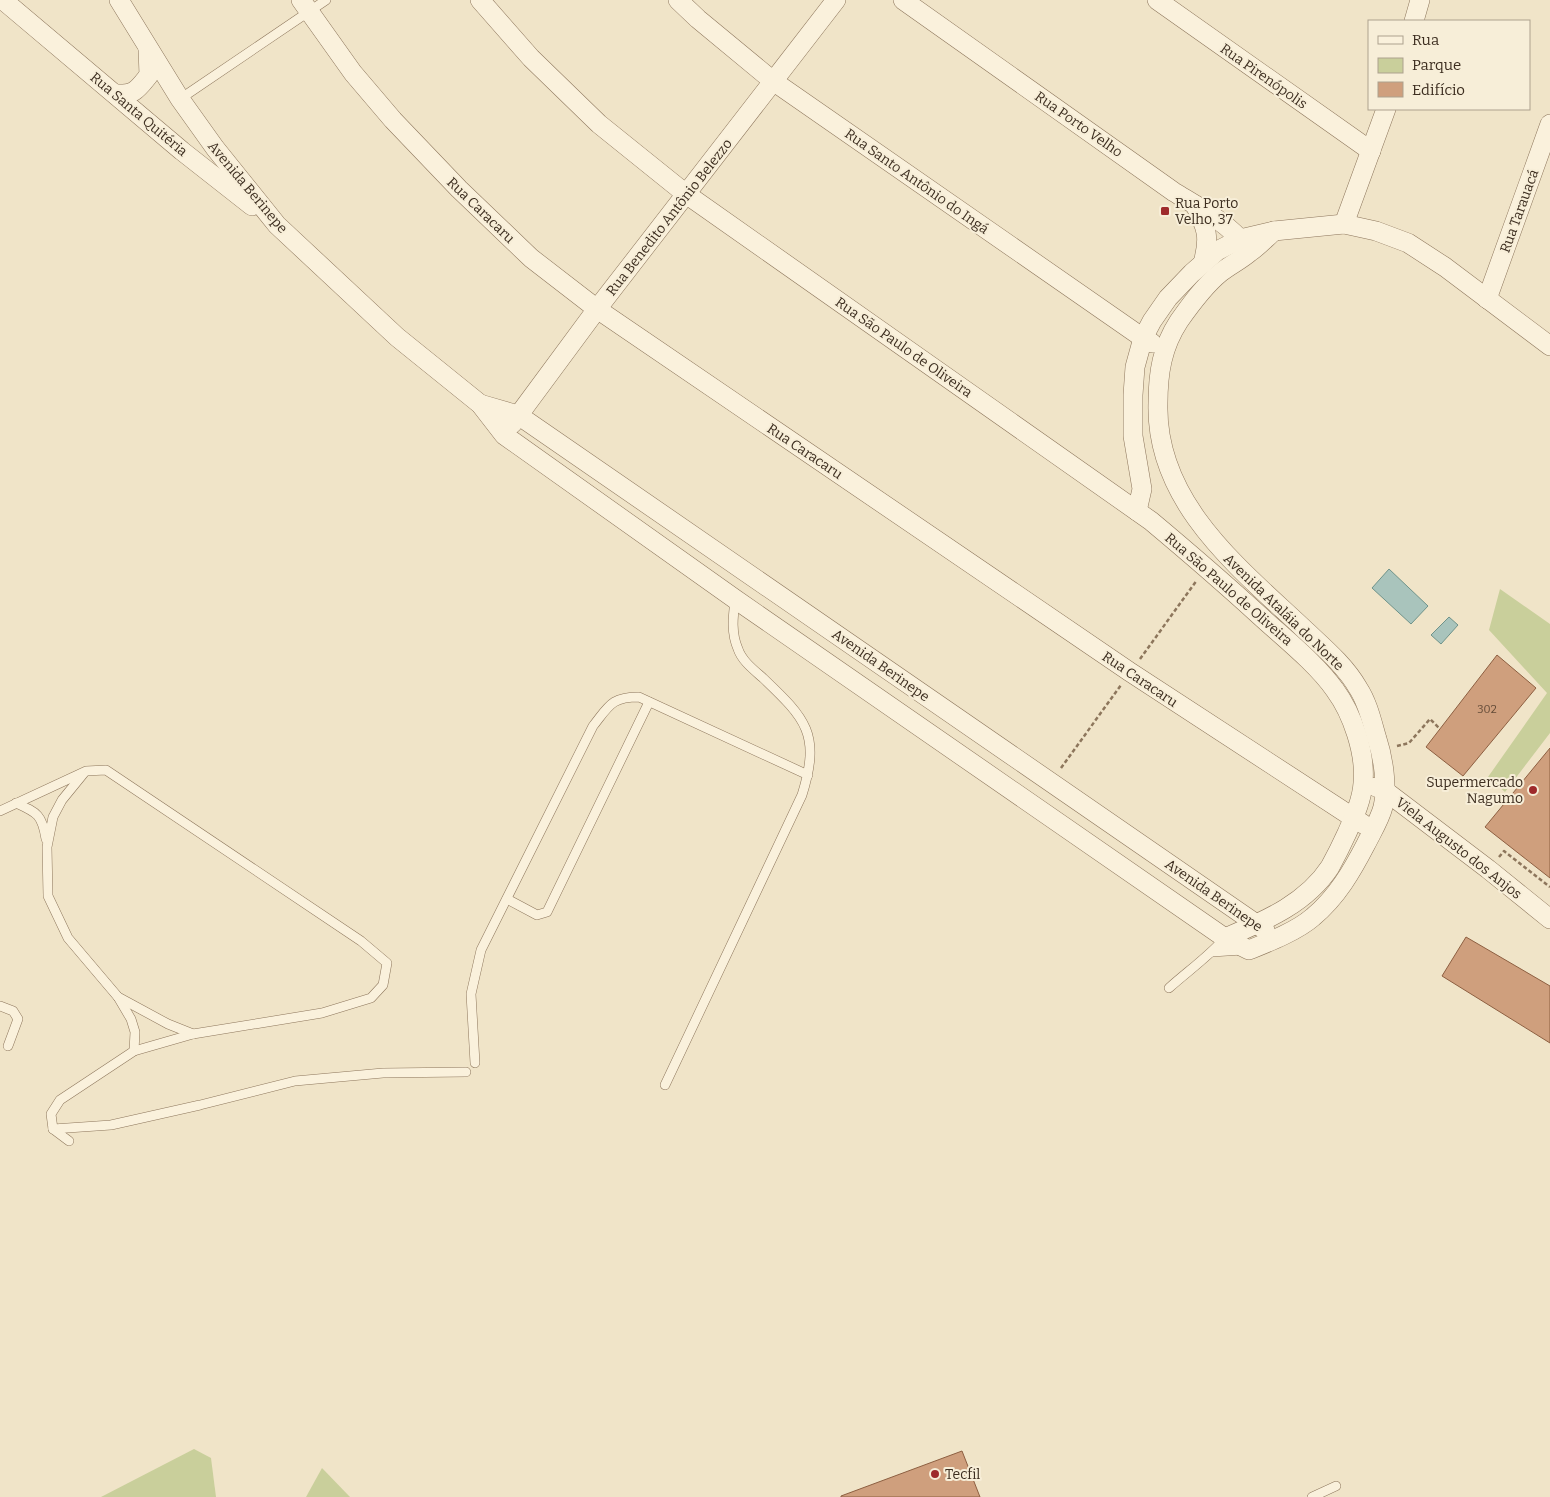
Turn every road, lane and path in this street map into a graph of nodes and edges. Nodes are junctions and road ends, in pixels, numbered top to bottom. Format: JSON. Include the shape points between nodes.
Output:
{"nodes":[{"id":1,"x":3,"y":0,"type":"edge"},
{"id":2,"x":119,"y":0,"type":"edge"},
{"id":3,"x":326,"y":0,"type":"edge"},
{"id":4,"x":480,"y":0,"type":"edge"},
{"id":5,"x":678,"y":0,"type":"edge"},
{"id":6,"x":836,"y":0,"type":"edge"},
{"id":7,"x":903,"y":0,"type":"edge"},
{"id":8,"x":1157,"y":0,"type":"edge"},
{"id":9,"x":305,"y":6,"type":"edge"},
{"id":10,"x":147,"y":46,"type":"junction"},
{"id":11,"x":773,"y":81,"type":"junction"},
{"id":12,"x":115,"y":94,"type":"junction"},
{"id":13,"x":180,"y":99,"type":"junction"},
{"id":14,"x":1386,"y":110,"type":"edge"},
{"id":15,"x":1550,"y":124,"type":"edge"},
{"id":16,"x":1371,"y":151,"type":"junction"},
{"id":17,"x":686,"y":194,"type":"junction"},
{"id":18,"x":1195,"y":205,"type":"junction"},
{"id":19,"x":1344,"y":224,"type":"junction"},
{"id":20,"x":277,"y":225,"type":"junction"},
{"id":21,"x":1246,"y":245,"type":"junction"},
{"id":22,"x":1202,"y":263,"type":"junction"},
{"id":23,"x":1487,"y":299,"type":"junction"},
{"id":24,"x":597,"y":309,"type":"junction"},
{"id":25,"x":1143,"y":338,"type":"junction"},
{"id":26,"x":1550,"y":346,"type":"edge"},
{"id":27,"x":1164,"y":349,"type":"junction"},
{"id":28,"x":480,"y":404,"type":"junction"},
{"id":29,"x":518,"y":415,"type":"junction"},
{"id":30,"x":504,"y":435,"type":"junction"},
{"id":31,"x":1137,"y":511,"type":"junction"},
{"id":32,"x":735,"y":599,"type":"junction"},
{"id":33,"x":1334,"y":688,"type":"joint"},
{"id":34,"x":649,"y":702,"type":"junction"},
{"id":35,"x":1440,"y":729,"type":"dead end"},
{"id":36,"x":1394,"y":746,"type":"dead end"},
{"id":37,"x":86,"y":771,"type":"junction"},
{"id":38,"x":808,"y":775,"type":"junction"},
{"id":39,"x":1363,"y":782,"type":"junction"},
{"id":40,"x":1384,"y":790,"type":"junction"},
{"id":41,"x":16,"y":803,"type":"junction"},
{"id":42,"x":1,"y":811,"type":"edge"},
{"id":43,"x":1354,"y":819,"type":"junction"},
{"id":44,"x":1373,"y":829,"type":"junction"},
{"id":45,"x":47,"y":847,"type":"junction"},
{"id":46,"x":1488,"y":869,"type":"junction"},
{"id":47,"x":1550,"y":887,"type":"edge"},
{"id":48,"x":507,"y":899,"type":"junction"},
{"id":49,"x":1550,"y":919,"type":"edge"},
{"id":50,"x":1258,"y":924,"type":"junction"},
{"id":51,"x":1225,"y":938,"type":"junction"},
{"id":52,"x":1276,"y":939,"type":"junction"},
{"id":53,"x":1249,"y":950,"type":"junction"},
{"id":54,"x":1212,"y":952,"type":"junction"},
{"id":55,"x":1169,"y":988,"type":"dead end"},
{"id":56,"x":118,"y":997,"type":"junction"},
{"id":57,"x":0,"y":1006,"type":"edge"},
{"id":58,"x":193,"y":1034,"type":"junction"},
{"id":59,"x":8,"y":1046,"type":"dead end"},
{"id":60,"x":134,"y":1051,"type":"junction"},
{"id":61,"x":475,"y":1062,"type":"dead end"},
{"id":62,"x":466,"y":1072,"type":"dead end"},
{"id":63,"x":665,"y":1085,"type":"dead end"},
{"id":64,"x":53,"y":1128,"type":"junction"},
{"id":65,"x":70,"y":1140,"type":"dead end"},
{"id":66,"x":1336,"y":1486,"type":"dead end"},
{"id":67,"x":1312,"y":1497,"type":"edge"}],
"edges":[{"from":1,"to":12,"type":"street","name":"Rua Santa Quitéria"},
{"from":2,"to":10,"type":"street","name":"Avenida Berinepe"},
{"from":3,"to":9,"type":"lane"},
{"from":4,"to":17,"type":"street","name":"Rua São Paulo de Oliveira","via":[[531,58],[599,124]]},
{"from":5,"to":11,"type":"street","name":"Rua Santo Antônio do Ingá"},
{"from":6,"to":11,"type":"street","name":"Rua Benedito Antônio Belezzo"},
{"from":7,"to":18,"type":"street","name":"Rua Porto Velho"},
{"from":8,"to":16,"type":"street","name":"Rua Pirenópolis"},
{"from":9,"to":13,"type":"lane"},
{"from":9,"to":24,"type":"street","name":"Rua Caracaru","via":[[358,79],[458,189],[531,258]]},
{"from":10,"to":12,"type":"street","via":[[149,75],[129,95]]},
{"from":10,"to":13,"type":"street","name":"Avenida Berinepe"},
{"from":11,"to":17,"type":"street","name":"Rua Benedito Antônio Belezzo"},
{"from":11,"to":25,"type":"street","name":"Rua Santo Antônio do Ingá"},
{"from":12,"to":20,"type":"street","name":"Rua Santa Quitéria"},
{"from":13,"to":20,"type":"street","name":"Avenida Berinepe"},
{"from":14,"to":16,"type":"street"},
{"from":15,"to":23,"type":"street","name":"Rua Tarauacá"},
{"from":16,"to":19,"type":"street"},
{"from":17,"to":24,"type":"street","name":"Rua Benedito Antônio Belezzo"},
{"from":17,"to":31,"type":"street","name":"Rua São Paulo de Oliveira"},
{"from":18,"to":21,"type":"street","name":"Rua Porto Velho","via":[[1220,220]]},
{"from":18,"to":22,"type":"street","via":[[1208,237]]},
{"from":19,"to":21,"type":"street","name":"Avenida Ataláia do Norte","via":[[1274,231]]},
{"from":19,"to":23,"type":"street","name":"Avenida Ataláia do Norte","via":[[1376,230],[1408,244]]},
{"from":20,"to":28,"type":"street","name":"Avenida Berinepe","via":[[397,337]]},
{"from":21,"to":22,"type":"street","name":"Avenida Ataláia do Norte","via":[[1217,251]]},
{"from":21,"to":27,"type":"street","name":"Avenida Ataláia do Norte","via":[[1206,286]]},
{"from":22,"to":25,"type":"street","name":"Avenida Ataláia do Norte","via":[[1168,298]]},
{"from":23,"to":26,"type":"street","name":"Avenida Ataláia do Norte"},
{"from":24,"to":29,"type":"street","name":"Rua Benedito Antônio Belezzo"},
{"from":24,"to":43,"type":"street","name":"Rua Caracaru","via":[[1130,672]]},
{"from":25,"to":27,"type":"street","name":"Rua Santo Antônio do Ingá"},
{"from":25,"to":31,"type":"street","name":"Avenida Ataláia do Norte","via":[[1135,367],[1133,395],[1132,436],[1142,489]]},
{"from":27,"to":40,"type":"street","name":"Avenida Ataláia do Norte","via":[[1157,415],[1161,446],[1172,478],[1202,527],[1220,549],[1321,645],[1359,689],[1380,748]]},
{"from":28,"to":29,"type":"street","name":"Avenida Berinepe"},
{"from":28,"to":30,"type":"street","name":"Avenida Berinepe"},
{"from":29,"to":30,"type":"street","name":"Rua Benedito Antônio Belezzo"},
{"from":29,"to":50,"type":"street","name":"Avenida Berinepe"},
{"from":30,"to":32,"type":"street","name":"Avenida Berinepe"},
{"from":31,"to":33,"type":"street","name":"Rua São Paulo de Oliveira","via":[[1207,568],[1305,657]]},
{"from":32,"to":38,"type":"lane","via":[[733,626],[738,652],[800,716],[808,731],[811,752]]},
{"from":32,"to":51,"type":"street","name":"Avenida Berinepe"},
{"from":33,"to":39,"type":"street","name":"Avenida Ataláia do Norte","via":[[1352,720],[1361,752]]},
{"from":34,"to":38,"type":"lane"},
{"from":34,"to":48,"type":"lane","via":[[639,697],[624,697],[612,703],[593,726]]},
{"from":34,"to":48,"type":"lane","via":[[547,912],[537,915]]},
{"from":35,"to":36,"type":"path","via":[[1430,719],[1409,743]]},
{"from":37,"to":41,"type":"lane"},
{"from":37,"to":45,"type":"lane","via":[[52,817]]},
{"from":37,"to":58,"type":"lane","via":[[106,770],[361,941],[387,963],[383,985],[371,998],[322,1013]]},
{"from":38,"to":63,"type":"lane","via":[[802,795]]},
{"from":39,"to":40,"type":"street","name":"Viela Augusto dos Anjos"},
{"from":39,"to":43,"type":"street","name":"Avenida Ataláia do Norte"},
{"from":40,"to":44,"type":"street","name":"Avenida Ataláia do Norte","via":[[1383,806]]},
{"from":40,"to":46,"type":"street","name":"Viela Augusto dos Anjos"},
{"from":41,"to":42,"type":"lane"},
{"from":41,"to":45,"type":"lane","via":[[34,811],[44,823]]},
{"from":43,"to":44,"type":"street","name":"Rua Caracaru"},
{"from":43,"to":50,"type":"street","name":"Avenida Ataláia do Norte","via":[[1329,868],[1307,894]]},
{"from":44,"to":52,"type":"street","name":"Avenida Ataláia do Norte","via":[[1338,892],[1312,918]]},
{"from":45,"to":56,"type":"lane","via":[[48,896],[53,907],[68,938]]},
{"from":46,"to":47,"type":"path","via":[[1504,851]]},
{"from":46,"to":49,"type":"street","name":"Viela Augusto dos Anjos"},
{"from":48,"to":61,"type":"lane","via":[[481,950],[471,994]]},
{"from":50,"to":51,"type":"street","name":"Avenida Ataláia do Norte"},
{"from":50,"to":52,"type":"street","name":"Avenida Berinepe"},
{"from":51,"to":53,"type":"street","name":"Avenida Berinepe"},
{"from":51,"to":54,"type":"lane","name":"Avenida Ataláia do Norte"},
{"from":52,"to":53,"type":"street","name":"Avenida Ataláia do Norte"},
{"from":53,"to":54,"type":"lane","name":"Avenida Ataláia do Norte"},
{"from":54,"to":55,"type":"lane","name":"Avenida Ataláia do Norte"},
{"from":56,"to":58,"type":"lane"},
{"from":56,"to":60,"type":"lane","via":[[135,1032]]},
{"from":57,"to":59,"type":"lane","via":[[13,1012],[18,1020]]},
{"from":58,"to":60,"type":"lane"},
{"from":60,"to":64,"type":"lane","via":[[60,1100],[51,1114]]},
{"from":62,"to":64,"type":"lane","via":[[296,1081],[111,1125]]},
{"from":64,"to":65,"type":"lane"},
{"from":66,"to":67,"type":"lane"}]}
